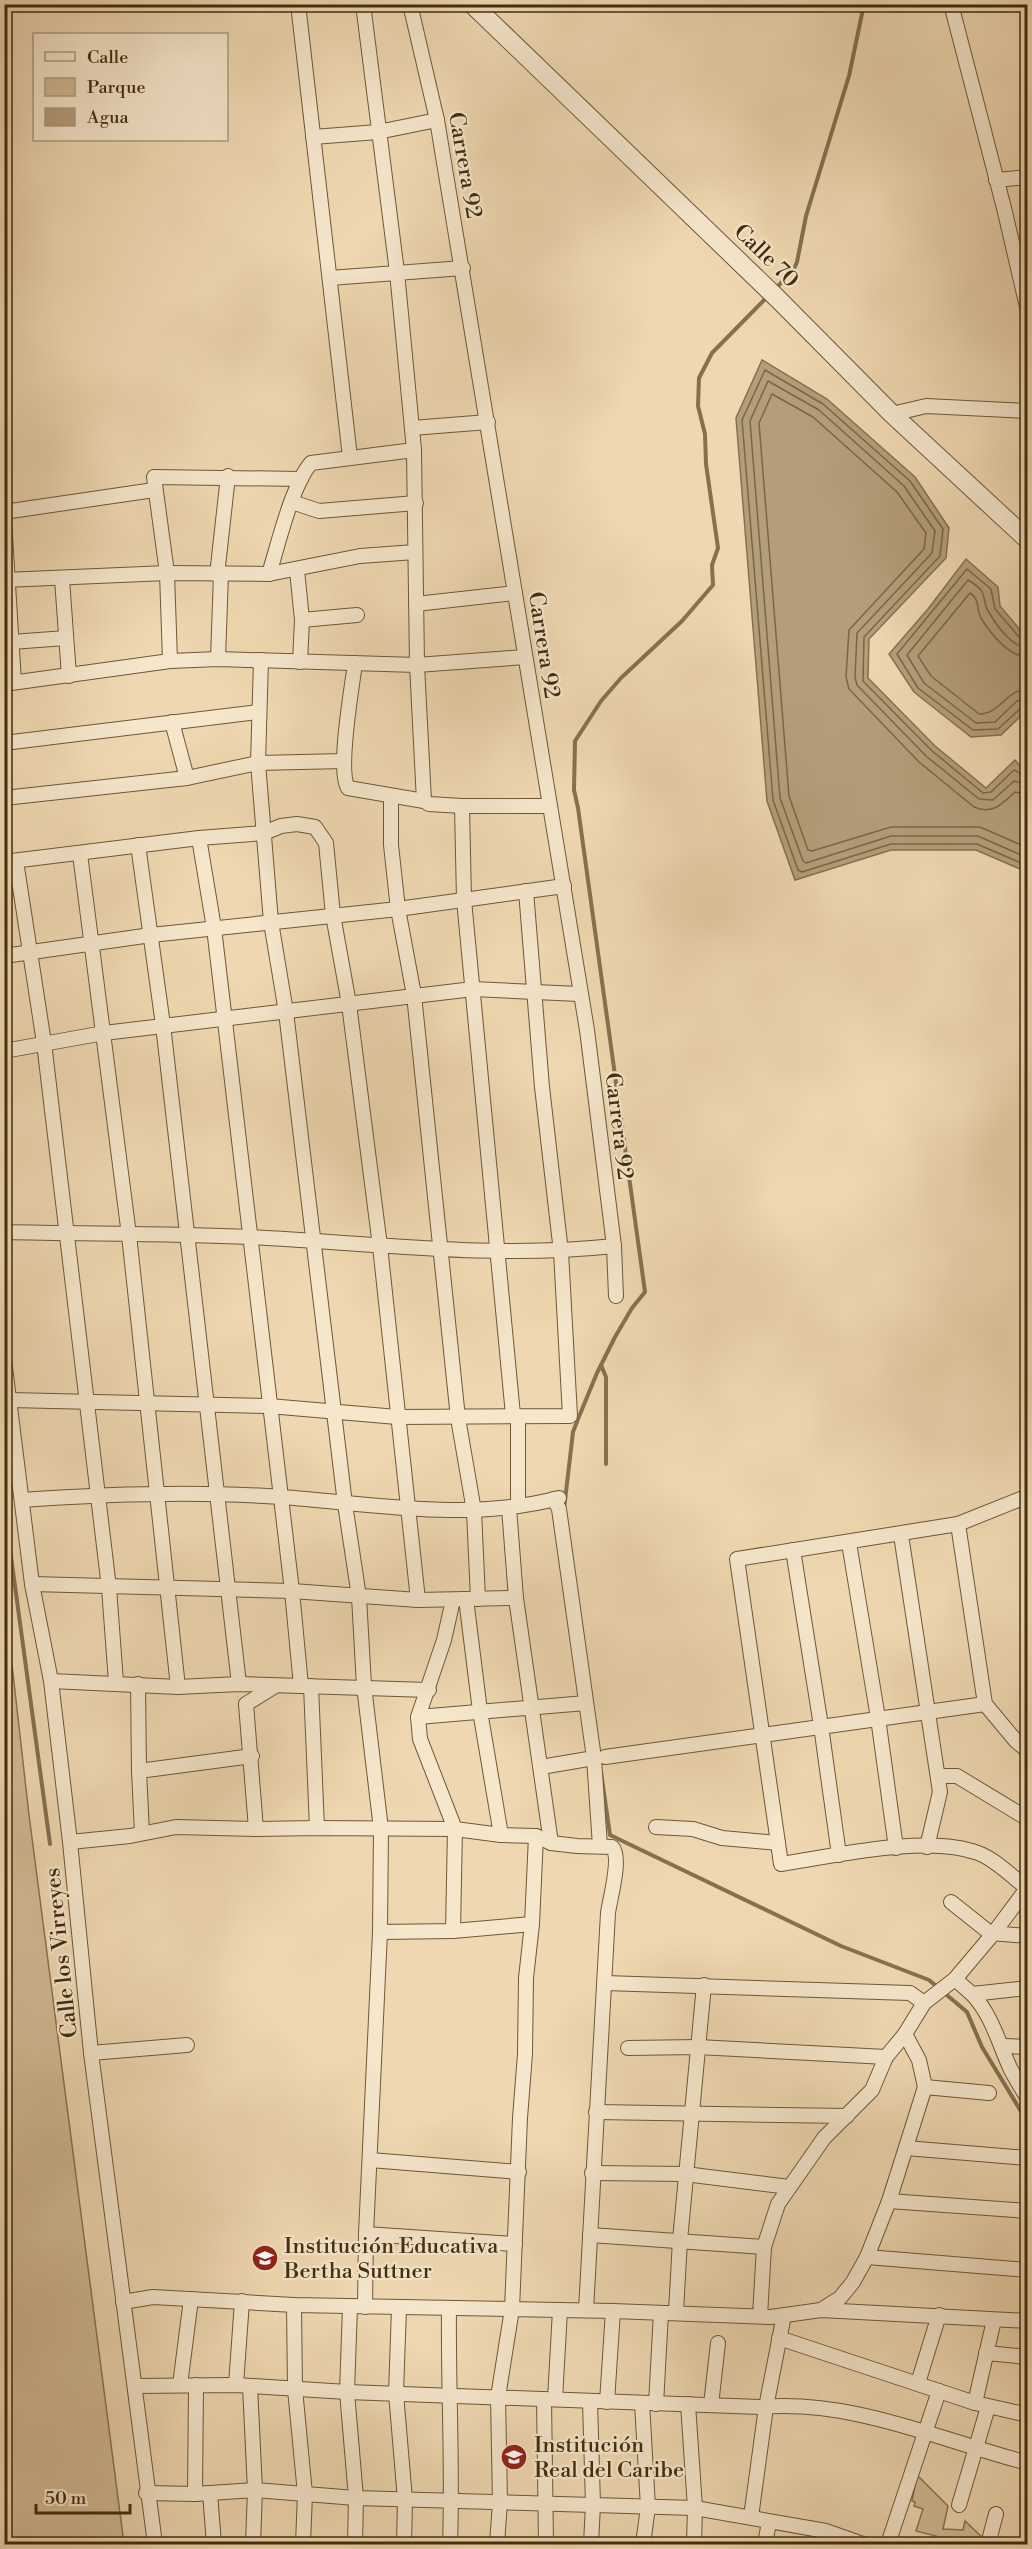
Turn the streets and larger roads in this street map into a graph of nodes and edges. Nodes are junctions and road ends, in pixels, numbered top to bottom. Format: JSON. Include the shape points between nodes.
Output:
{"nodes":[{"id":1,"x":298,"y":4,"type":"edge"},
{"id":2,"x":363,"y":4,"type":"edge"},
{"id":3,"x":410,"y":4,"type":"edge"},
{"id":4,"x":472,"y":4,"type":"edge"},
{"id":5,"x":951,"y":4,"type":"edge"},
{"id":6,"x":437,"y":120,"type":"junction"},
{"id":7,"x":378,"y":132,"type":"junction"},
{"id":8,"x":313,"y":137,"type":"junction"},
{"id":9,"x":1028,"y":177,"type":"edge"},
{"id":10,"x":996,"y":180,"type":"junction"},
{"id":11,"x":463,"y":268,"type":"junction"},
{"id":12,"x":397,"y":272,"type":"junction"},
{"id":13,"x":330,"y":278,"type":"junction"},
{"id":14,"x":1028,"y":311,"type":"edge"},
{"id":15,"x":1028,"y":411,"type":"edge"},
{"id":16,"x":892,"y":414,"type":"junction"},
{"id":17,"x":488,"y":422,"type":"junction"},
{"id":18,"x":412,"y":428,"type":"junction"},
{"id":19,"x":414,"y":450,"type":"junction"},
{"id":20,"x":350,"y":457,"type":"junction"},
{"id":21,"x":228,"y":477,"type":"junction"},
{"id":22,"x":301,"y":479,"type":"junction"},
{"id":23,"x":154,"y":490,"type":"junction"},
{"id":24,"x":292,"y":502,"type":"junction"},
{"id":25,"x":417,"y":502,"type":"junction"},
{"id":26,"x":4,"y":512,"type":"edge"},
{"id":27,"x":4,"y":519,"type":"edge"},
{"id":28,"x":1028,"y":540,"type":"edge"},
{"id":29,"x":415,"y":552,"type":"junction"},
{"id":30,"x":297,"y":570,"type":"junction"},
{"id":31,"x":167,"y":573,"type":"junction"},
{"id":32,"x":269,"y":574,"type":"junction"},
{"id":33,"x":219,"y":575,"type":"junction"},
{"id":34,"x":62,"y":579,"type":"junction"},
{"id":35,"x":6,"y":580,"type":"edge"},
{"id":36,"x":515,"y":593,"type":"junction"},
{"id":37,"x":416,"y":603,"type":"junction"},
{"id":38,"x":357,"y":615,"type":"dead end"},
{"id":39,"x":302,"y":620,"type":"junction"},
{"id":40,"x":66,"y":638,"type":"junction"},
{"id":41,"x":11,"y":642,"type":"junction"},
{"id":42,"x":525,"y":657,"type":"junction"},
{"id":43,"x":218,"y":659,"type":"junction"},
{"id":44,"x":261,"y":660,"type":"junction"},
{"id":45,"x":170,"y":661,"type":"junction"},
{"id":46,"x":300,"y":662,"type":"junction"},
{"id":47,"x":355,"y":663,"type":"junction"},
{"id":48,"x":417,"y":665,"type":"junction"},
{"id":49,"x":69,"y":676,"type":"junction"},
{"id":50,"x":9,"y":683,"type":"edge"},
{"id":51,"x":258,"y":712,"type":"junction"},
{"id":52,"x":172,"y":722,"type":"junction"},
{"id":53,"x":4,"y":743,"type":"edge"},
{"id":54,"x":344,"y":761,"type":"junction"},
{"id":55,"x":258,"y":763,"type":"junction"},
{"id":56,"x":187,"y":778,"type":"junction"},
{"id":57,"x":391,"y":797,"type":"junction"},
{"id":58,"x":4,"y":798,"type":"edge"},
{"id":59,"x":424,"y":801,"type":"junction"},
{"id":60,"x":462,"y":806,"type":"junction"},
{"id":61,"x":549,"y":806,"type":"junction"},
{"id":62,"x":264,"y":833,"type":"junction"},
{"id":63,"x":199,"y":838,"type":"junction"},
{"id":64,"x":138,"y":845,"type":"junction"},
{"id":65,"x":80,"y":854,"type":"junction"},
{"id":66,"x":10,"y":861,"type":"edge"},
{"id":67,"x":564,"y":886,"type":"junction"},
{"id":68,"x":526,"y":891,"type":"junction"},
{"id":69,"x":464,"y":900,"type":"junction"},
{"id":70,"x":398,"y":909,"type":"junction"},
{"id":71,"x":333,"y":915,"type":"junction"},
{"id":72,"x":271,"y":921,"type":"junction"},
{"id":73,"x":213,"y":928,"type":"junction"},
{"id":74,"x":152,"y":935,"type":"junction"},
{"id":75,"x":93,"y":944,"type":"junction"},
{"id":76,"x":31,"y":953,"type":"junction"},
{"id":77,"x":4,"y":956,"type":"edge"},
{"id":78,"x":473,"y":989,"type":"junction"},
{"id":79,"x":534,"y":990,"type":"junction"},
{"id":80,"x":579,"y":994,"type":"junction"},
{"id":81,"x":414,"y":995,"type":"junction"},
{"id":82,"x":349,"y":1004,"type":"junction"},
{"id":83,"x":286,"y":1011,"type":"junction"},
{"id":84,"x":224,"y":1018,"type":"junction"},
{"id":85,"x":163,"y":1025,"type":"junction"},
{"id":86,"x":104,"y":1033,"type":"junction"},
{"id":87,"x":44,"y":1043,"type":"junction"},
{"id":88,"x":4,"y":1051,"type":"edge"},
{"id":89,"x":4,"y":1232,"type":"edge"},
{"id":90,"x":65,"y":1233,"type":"junction"},
{"id":91,"x":129,"y":1235,"type":"junction"},
{"id":92,"x":188,"y":1236,"type":"junction"},
{"id":93,"x":249,"y":1237,"type":"junction"},
{"id":94,"x":315,"y":1242,"type":"junction"},
{"id":95,"x":380,"y":1246,"type":"junction"},
{"id":96,"x":614,"y":1246,"type":"junction"},
{"id":97,"x":439,"y":1250,"type":"junction"},
{"id":98,"x":496,"y":1250,"type":"junction"},
{"id":99,"x":561,"y":1252,"type":"junction"},
{"id":100,"x":616,"y":1296,"type":"dead end"},
{"id":101,"x":4,"y":1359,"type":"edge"},
{"id":102,"x":10,"y":1400,"type":"junction"},
{"id":103,"x":85,"y":1400,"type":"junction"},
{"id":104,"x":148,"y":1403,"type":"junction"},
{"id":105,"x":207,"y":1405,"type":"junction"},
{"id":106,"x":269,"y":1406,"type":"junction"},
{"id":107,"x":334,"y":1413,"type":"junction"},
{"id":108,"x":515,"y":1416,"type":"junction"},
{"id":109,"x":398,"y":1417,"type":"junction"},
{"id":110,"x":458,"y":1418,"type":"junction"},
{"id":111,"x":97,"y":1494,"type":"junction"},
{"id":112,"x":156,"y":1495,"type":"junction"},
{"id":113,"x":219,"y":1496,"type":"junction"},
{"id":114,"x":1028,"y":1496,"type":"edge"},
{"id":115,"x":281,"y":1497,"type":"junction"},
{"id":116,"x":22,"y":1500,"type":"junction"},
{"id":117,"x":345,"y":1504,"type":"junction"},
{"id":118,"x":513,"y":1507,"type":"junction"},
{"id":119,"x":409,"y":1508,"type":"junction"},
{"id":120,"x":474,"y":1511,"type":"junction"},
{"id":121,"x":958,"y":1524,"type":"junction"},
{"id":122,"x":901,"y":1534,"type":"junction"},
{"id":123,"x":849,"y":1543,"type":"junction"},
{"id":124,"x":793,"y":1550,"type":"junction"},
{"id":125,"x":32,"y":1584,"type":"junction"},
{"id":126,"x":108,"y":1588,"type":"junction"},
{"id":127,"x":168,"y":1588,"type":"junction"},
{"id":128,"x":229,"y":1589,"type":"junction"},
{"id":129,"x":292,"y":1591,"type":"junction"},
{"id":130,"x":359,"y":1597,"type":"junction"},
{"id":131,"x":516,"y":1598,"type":"junction"},
{"id":132,"x":466,"y":1599,"type":"junction"},
{"id":133,"x":418,"y":1600,"type":"junction"},
{"id":134,"x":51,"y":1681,"type":"junction"},
{"id":135,"x":116,"y":1682,"type":"junction"},
{"id":136,"x":138,"y":1684,"type":"junction"},
{"id":137,"x":241,"y":1684,"type":"junction"},
{"id":138,"x":274,"y":1686,"type":"junction"},
{"id":139,"x":306,"y":1686,"type":"junction"},
{"id":140,"x":364,"y":1686,"type":"junction"},
{"id":141,"x":178,"y":1687,"type":"junction"},
{"id":142,"x":429,"y":1690,"type":"junction"},
{"id":143,"x":586,"y":1703,"type":"junction"},
{"id":144,"x":246,"y":1704,"type":"junction"},
{"id":145,"x":985,"y":1704,"type":"junction"},
{"id":146,"x":531,"y":1708,"type":"junction"},
{"id":147,"x":480,"y":1711,"type":"junction"},
{"id":148,"x":928,"y":1711,"type":"junction"},
{"id":149,"x":418,"y":1717,"type":"junction"},
{"id":150,"x":878,"y":1718,"type":"junction"},
{"id":151,"x":822,"y":1726,"type":"junction"},
{"id":152,"x":760,"y":1734,"type":"junction"},
{"id":153,"x":1028,"y":1751,"type":"edge"},
{"id":154,"x":252,"y":1756,"type":"junction"},
{"id":155,"x":599,"y":1757,"type":"junction"},
{"id":156,"x":541,"y":1767,"type":"junction"},
{"id":157,"x":139,"y":1771,"type":"junction"},
{"id":158,"x":938,"y":1776,"type":"junction"},
{"id":159,"x":1028,"y":1819,"type":"edge"},
{"id":160,"x":656,"y":1827,"type":"dead end"},
{"id":161,"x":317,"y":1828,"type":"junction"},
{"id":162,"x":256,"y":1829,"type":"junction"},
{"id":163,"x":381,"y":1829,"type":"junction"},
{"id":164,"x":455,"y":1829,"type":"junction"},
{"id":165,"x":142,"y":1833,"type":"junction"},
{"id":166,"x":501,"y":1835,"type":"junction"},
{"id":167,"x":536,"y":1836,"type":"junction"},
{"id":168,"x":70,"y":1842,"type":"junction"},
{"id":169,"x":551,"y":1843,"type":"junction"},
{"id":170,"x":778,"y":1844,"type":"junction"},
{"id":171,"x":600,"y":1846,"type":"junction"},
{"id":172,"x":927,"y":1847,"type":"junction"},
{"id":173,"x":896,"y":1848,"type":"junction"},
{"id":174,"x":839,"y":1856,"type":"junction"},
{"id":175,"x":1027,"y":1888,"type":"edge"},
{"id":176,"x":951,"y":1902,"type":"dead end"},
{"id":177,"x":532,"y":1924,"type":"junction"},
{"id":178,"x":453,"y":1931,"type":"junction"},
{"id":179,"x":380,"y":1932,"type":"junction"},
{"id":180,"x":993,"y":1934,"type":"junction"},
{"id":181,"x":1028,"y":1936,"type":"edge"},
{"id":182,"x":951,"y":1981,"type":"junction"},
{"id":183,"x":605,"y":1983,"type":"junction"},
{"id":184,"x":704,"y":1985,"type":"junction"},
{"id":185,"x":1028,"y":1988,"type":"edge"},
{"id":186,"x":972,"y":1994,"type":"junction"},
{"id":187,"x":930,"y":1998,"type":"junction"},
{"id":188,"x":905,"y":2034,"type":"junction"},
{"id":189,"x":187,"y":2045,"type":"dead end"},
{"id":190,"x":1002,"y":2046,"type":"junction"},
{"id":191,"x":1028,"y":2047,"type":"edge"},
{"id":192,"x":698,"y":2048,"type":"junction"},
{"id":193,"x":628,"y":2049,"type":"dead end"},
{"id":194,"x":91,"y":2053,"type":"junction"},
{"id":195,"x":886,"y":2057,"type":"junction"},
{"id":196,"x":925,"y":2087,"type":"junction"},
{"id":197,"x":988,"y":2093,"type":"dead end"},
{"id":198,"x":1028,"y":2099,"type":"edge"},
{"id":199,"x":596,"y":2112,"type":"junction"},
{"id":200,"x":693,"y":2114,"type":"junction"},
{"id":201,"x":847,"y":2116,"type":"junction"},
{"id":202,"x":906,"y":2148,"type":"junction"},
{"id":203,"x":1028,"y":2158,"type":"edge"},
{"id":204,"x":370,"y":2160,"type":"junction"},
{"id":205,"x":519,"y":2172,"type":"junction"},
{"id":206,"x":592,"y":2173,"type":"junction"},
{"id":207,"x":686,"y":2174,"type":"junction"},
{"id":208,"x":789,"y":2187,"type":"junction"},
{"id":209,"x":889,"y":2201,"type":"junction"},
{"id":210,"x":1028,"y":2211,"type":"edge"},
{"id":211,"x":366,"y":2234,"type":"junction"},
{"id":212,"x":590,"y":2235,"type":"junction"},
{"id":213,"x":680,"y":2240,"type":"junction"},
{"id":214,"x":515,"y":2244,"type":"junction"},
{"id":215,"x":764,"y":2247,"type":"junction"},
{"id":216,"x":867,"y":2257,"type":"junction"},
{"id":217,"x":1028,"y":2270,"type":"edge"},
{"id":218,"x":191,"y":2299,"type":"junction"},
{"id":219,"x":242,"y":2301,"type":"junction"},
{"id":220,"x":123,"y":2302,"type":"junction"},
{"id":221,"x":294,"y":2306,"type":"junction"},
{"id":222,"x":350,"y":2307,"type":"junction"},
{"id":223,"x":365,"y":2307,"type":"junction"},
{"id":224,"x":399,"y":2308,"type":"junction"},
{"id":225,"x":449,"y":2308,"type":"junction"},
{"id":226,"x":512,"y":2309,"type":"junction"},
{"id":227,"x":560,"y":2310,"type":"junction"},
{"id":228,"x":586,"y":2310,"type":"junction"},
{"id":229,"x":613,"y":2310,"type":"junction"},
{"id":230,"x":821,"y":2310,"type":"junction"},
{"id":231,"x":676,"y":2312,"type":"junction"},
{"id":232,"x":661,"y":2313,"type":"junction"},
{"id":233,"x":784,"y":2315,"type":"junction"},
{"id":234,"x":939,"y":2315,"type":"junction"},
{"id":235,"x":760,"y":2316,"type":"junction"},
{"id":236,"x":994,"y":2320,"type":"junction"},
{"id":237,"x":1028,"y":2321,"type":"edge"},
{"id":238,"x":779,"y":2338,"type":"junction"},
{"id":239,"x":718,"y":2343,"type":"dead end"},
{"id":240,"x":986,"y":2354,"type":"junction"},
{"id":241,"x":1028,"y":2357,"type":"edge"},
{"id":242,"x":918,"y":2383,"type":"junction"},
{"id":243,"x":180,"y":2385,"type":"junction"},
{"id":244,"x":196,"y":2385,"type":"junction"},
{"id":245,"x":236,"y":2385,"type":"junction"},
{"id":246,"x":135,"y":2386,"type":"junction"},
{"id":247,"x":250,"y":2386,"type":"junction"},
{"id":248,"x":295,"y":2389,"type":"junction"},
{"id":249,"x":939,"y":2391,"type":"junction"},
{"id":250,"x":347,"y":2392,"type":"junction"},
{"id":251,"x":396,"y":2393,"type":"junction"},
{"id":252,"x":448,"y":2395,"type":"junction"},
{"id":253,"x":498,"y":2397,"type":"junction"},
{"id":254,"x":549,"y":2399,"type":"junction"},
{"id":255,"x":591,"y":2400,"type":"junction"},
{"id":256,"x":607,"y":2402,"type":"junction"},
{"id":257,"x":649,"y":2403,"type":"junction"},
{"id":258,"x":688,"y":2404,"type":"junction"},
{"id":259,"x":982,"y":2405,"type":"junction"},
{"id":260,"x":711,"y":2406,"type":"junction"},
{"id":261,"x":766,"y":2407,"type":"junction"},
{"id":262,"x":1028,"y":2415,"type":"edge"},
{"id":263,"x":927,"y":2432,"type":"junction"},
{"id":264,"x":975,"y":2449,"type":"junction"},
{"id":265,"x":1028,"y":2463,"type":"edge"},
{"id":266,"x":255,"y":2490,"type":"junction"},
{"id":267,"x":146,"y":2493,"type":"junction"},
{"id":268,"x":210,"y":2493,"type":"junction"},
{"id":269,"x":305,"y":2493,"type":"junction"},
{"id":270,"x":195,"y":2494,"type":"junction"},
{"id":271,"x":356,"y":2498,"type":"junction"},
{"id":272,"x":405,"y":2500,"type":"junction"},
{"id":273,"x":452,"y":2501,"type":"junction"},
{"id":274,"x":500,"y":2502,"type":"junction"},
{"id":275,"x":547,"y":2503,"type":"junction"},
{"id":276,"x":593,"y":2505,"type":"junction"},
{"id":277,"x":959,"y":2505,"type":"dead end"},
{"id":278,"x":648,"y":2507,"type":"junction"},
{"id":279,"x":695,"y":2508,"type":"junction"},
{"id":280,"x":996,"y":2514,"type":"dead end"},
{"id":281,"x":751,"y":2517,"type":"junction"},
{"id":282,"x":769,"y":2522,"type":"junction"},
{"id":283,"x":826,"y":2538,"type":"edge"},
{"id":284,"x":155,"y":2544,"type":"edge"},
{"id":285,"x":214,"y":2544,"type":"edge"},
{"id":286,"x":254,"y":2544,"type":"edge"},
{"id":287,"x":303,"y":2544,"type":"edge"},
{"id":288,"x":355,"y":2544,"type":"edge"},
{"id":289,"x":404,"y":2544,"type":"edge"},
{"id":290,"x":450,"y":2544,"type":"edge"},
{"id":291,"x":497,"y":2544,"type":"edge"},
{"id":292,"x":546,"y":2544,"type":"edge"},
{"id":293,"x":591,"y":2544,"type":"edge"},
{"id":294,"x":643,"y":2544,"type":"edge"},
{"id":295,"x":694,"y":2544,"type":"edge"},
{"id":296,"x":765,"y":2544,"type":"edge"},
{"id":297,"x":862,"y":2544,"type":"edge"},
{"id":298,"x":888,"y":2544,"type":"edge"},
{"id":299,"x":988,"y":2544,"type":"edge"}],
"edges":[{"from":1,"to":8,"type":"street"},
{"from":2,"to":7,"type":"street"},
{"from":3,"to":6,"type":"street","name":"Carrera 92"},
{"from":4,"to":16,"type":"street","name":"Calle 70"},
{"from":5,"to":10,"type":"street"},
{"from":6,"to":7,"type":"street"},
{"from":6,"to":11,"type":"street","name":"Carrera 92"},
{"from":7,"to":8,"type":"street"},
{"from":7,"to":12,"type":"street"},
{"from":8,"to":13,"type":"street"},
{"from":9,"to":10,"type":"street"},
{"from":10,"to":14,"type":"street"},
{"from":11,"to":12,"type":"street"},
{"from":11,"to":17,"type":"street","name":"Carrera 92"},
{"from":12,"to":13,"type":"street"},
{"from":12,"to":18,"type":"street"},
{"from":13,"to":20,"type":"street"},
{"from":15,"to":16,"type":"street","via":[[926,406]]},
{"from":16,"to":28,"type":"street","name":"Calle 70"},
{"from":17,"to":18,"type":"street"},
{"from":17,"to":36,"type":"street","name":"Carrera 92"},
{"from":18,"to":19,"type":"street"},
{"from":19,"to":20,"type":"street"},
{"from":19,"to":25,"type":"street"},
{"from":20,"to":22,"type":"street","via":[[311,463]]},
{"from":21,"to":22,"type":"street"},
{"from":21,"to":23,"type":"street","via":[[154,477]]},
{"from":21,"to":33,"type":"street"},
{"from":22,"to":24,"type":"street"},
{"from":23,"to":26,"type":"street"},
{"from":23,"to":31,"type":"street"},
{"from":24,"to":25,"type":"street","via":[[319,511]]},
{"from":24,"to":32,"type":"street"},
{"from":25,"to":29,"type":"street"},
{"from":27,"to":35,"type":"street"},
{"from":29,"to":30,"type":"street","via":[[360,556]]},
{"from":29,"to":37,"type":"street"},
{"from":30,"to":32,"type":"street"},
{"from":30,"to":39,"type":"street"},
{"from":31,"to":33,"type":"street"},
{"from":31,"to":34,"type":"street"},
{"from":31,"to":45,"type":"street"},
{"from":32,"to":33,"type":"street"},
{"from":33,"to":43,"type":"street"},
{"from":34,"to":35,"type":"street"},
{"from":34,"to":40,"type":"street"},
{"from":35,"to":41,"type":"street"},
{"from":36,"to":37,"type":"street"},
{"from":36,"to":42,"type":"street","name":"Carrera 92"},
{"from":37,"to":48,"type":"street"},
{"from":38,"to":39,"type":"street"},
{"from":39,"to":46,"type":"street"},
{"from":40,"to":41,"type":"street"},
{"from":40,"to":49,"type":"street"},
{"from":41,"to":50,"type":"street"},
{"from":42,"to":48,"type":"street"},
{"from":42,"to":61,"type":"street","name":"Carrera 92"},
{"from":43,"to":44,"type":"street"},
{"from":43,"to":45,"type":"street"},
{"from":44,"to":46,"type":"street"},
{"from":44,"to":51,"type":"street"},
{"from":45,"to":49,"type":"street"},
{"from":46,"to":47,"type":"street"},
{"from":47,"to":48,"type":"street"},
{"from":47,"to":54,"type":"street"},
{"from":48,"to":59,"type":"street"},
{"from":49,"to":50,"type":"street"},
{"from":51,"to":52,"type":"street"},
{"from":51,"to":55,"type":"street"},
{"from":52,"to":53,"type":"street"},
{"from":52,"to":56,"type":"street"},
{"from":54,"to":55,"type":"street"},
{"from":54,"to":57,"type":"street","via":[[348,788]]},
{"from":55,"to":56,"type":"street"},
{"from":55,"to":62,"type":"street"},
{"from":56,"to":58,"type":"street"},
{"from":57,"to":59,"type":"street"},
{"from":57,"to":70,"type":"street"},
{"from":59,"to":60,"type":"street"},
{"from":60,"to":61,"type":"street"},
{"from":60,"to":69,"type":"street"},
{"from":61,"to":67,"type":"street","name":"Carrera 92"},
{"from":62,"to":63,"type":"street"},
{"from":62,"to":71,"type":"street","via":[[281,826],[315,826],[326,843]]},
{"from":62,"to":72,"type":"street"},
{"from":63,"to":64,"type":"street"},
{"from":63,"to":73,"type":"street"},
{"from":64,"to":65,"type":"street"},
{"from":64,"to":74,"type":"street"},
{"from":65,"to":66,"type":"street"},
{"from":65,"to":75,"type":"street"},
{"from":66,"to":76,"type":"street"},
{"from":67,"to":68,"type":"street"},
{"from":67,"to":80,"type":"street","name":"Carrera 92"},
{"from":68,"to":69,"type":"street"},
{"from":68,"to":79,"type":"street"},
{"from":69,"to":70,"type":"street"},
{"from":69,"to":78,"type":"street"},
{"from":70,"to":71,"type":"street"},
{"from":70,"to":81,"type":"street"},
{"from":71,"to":72,"type":"street"},
{"from":71,"to":82,"type":"street"},
{"from":72,"to":73,"type":"street"},
{"from":72,"to":83,"type":"street"},
{"from":73,"to":74,"type":"street"},
{"from":73,"to":84,"type":"street"},
{"from":74,"to":75,"type":"street"},
{"from":74,"to":85,"type":"street"},
{"from":75,"to":76,"type":"street"},
{"from":75,"to":86,"type":"street"},
{"from":76,"to":77,"type":"street"},
{"from":76,"to":87,"type":"street"},
{"from":78,"to":79,"type":"street"},
{"from":78,"to":81,"type":"street"},
{"from":78,"to":98,"type":"street"},
{"from":79,"to":80,"type":"street"},
{"from":79,"to":99,"type":"street"},
{"from":80,"to":96,"type":"street","name":"Carrera 92"},
{"from":81,"to":82,"type":"street"},
{"from":81,"to":97,"type":"street"},
{"from":82,"to":83,"type":"street"},
{"from":82,"to":95,"type":"street"},
{"from":83,"to":84,"type":"street"},
{"from":83,"to":94,"type":"street"},
{"from":84,"to":85,"type":"street"},
{"from":84,"to":93,"type":"street"},
{"from":85,"to":86,"type":"street"},
{"from":85,"to":92,"type":"street"},
{"from":86,"to":87,"type":"street"},
{"from":86,"to":91,"type":"street"},
{"from":87,"to":88,"type":"street"},
{"from":87,"to":90,"type":"street"},
{"from":89,"to":90,"type":"street"},
{"from":90,"to":91,"type":"street"},
{"from":90,"to":103,"type":"street"},
{"from":91,"to":92,"type":"street"},
{"from":91,"to":104,"type":"street"},
{"from":92,"to":93,"type":"street"},
{"from":92,"to":105,"type":"street"},
{"from":93,"to":94,"type":"street"},
{"from":93,"to":106,"type":"street"},
{"from":94,"to":95,"type":"street"},
{"from":94,"to":107,"type":"street"},
{"from":95,"to":97,"type":"street"},
{"from":95,"to":109,"type":"street"},
{"from":96,"to":99,"type":"street"},
{"from":96,"to":100,"type":"street","name":"Carrera 92"},
{"from":97,"to":98,"type":"street"},
{"from":97,"to":110,"type":"street"},
{"from":98,"to":99,"type":"street"},
{"from":98,"to":108,"type":"street"},
{"from":99,"to":108,"type":"street","via":[[570,1416]]},
{"from":101,"to":102,"type":"street","name":"Calle los Virreyes"},
{"from":102,"to":103,"type":"street"},
{"from":102,"to":116,"type":"street","name":"Calle los Virreyes"},
{"from":103,"to":104,"type":"street"},
{"from":103,"to":111,"type":"street"},
{"from":104,"to":105,"type":"street"},
{"from":104,"to":112,"type":"street"},
{"from":105,"to":106,"type":"street"},
{"from":105,"to":113,"type":"street"},
{"from":106,"to":107,"type":"street"},
{"from":106,"to":115,"type":"street"},
{"from":107,"to":109,"type":"street"},
{"from":107,"to":117,"type":"street"},
{"from":108,"to":110,"type":"street"},
{"from":108,"to":118,"type":"street"},
{"from":109,"to":110,"type":"street"},
{"from":109,"to":119,"type":"street"},
{"from":110,"to":120,"type":"street"},
{"from":111,"to":112,"type":"street"},
{"from":111,"to":116,"type":"street"},
{"from":111,"to":126,"type":"street"},
{"from":112,"to":113,"type":"street"},
{"from":112,"to":127,"type":"street"},
{"from":113,"to":115,"type":"street"},
{"from":113,"to":128,"type":"street"},
{"from":114,"to":121,"type":"street"},
{"from":115,"to":117,"type":"street"},
{"from":115,"to":129,"type":"street"},
{"from":116,"to":125,"type":"street","name":"Calle los Virreyes"},
{"from":117,"to":119,"type":"street"},
{"from":117,"to":130,"type":"street"},
{"from":118,"to":120,"type":"street"},
{"from":118,"to":131,"type":"street"},
{"from":118,"to":143,"type":"street","via":[[557,1499]]},
{"from":119,"to":120,"type":"street"},
{"from":119,"to":133,"type":"street"},
{"from":120,"to":132,"type":"street"},
{"from":121,"to":122,"type":"street"},
{"from":121,"to":145,"type":"street"},
{"from":122,"to":123,"type":"street"},
{"from":122,"to":148,"type":"street"},
{"from":123,"to":124,"type":"street"},
{"from":123,"to":150,"type":"street"},
{"from":124,"to":151,"type":"street"},
{"from":124,"to":152,"type":"street","via":[[737,1559]]},
{"from":125,"to":126,"type":"street"},
{"from":125,"to":134,"type":"street","name":"Calle los Virreyes"},
{"from":126,"to":127,"type":"street"},
{"from":126,"to":135,"type":"street"},
{"from":127,"to":128,"type":"street"},
{"from":127,"to":141,"type":"street"},
{"from":128,"to":129,"type":"street"},
{"from":128,"to":137,"type":"street"},
{"from":129,"to":130,"type":"street"},
{"from":129,"to":139,"type":"street"},
{"from":130,"to":133,"type":"street"},
{"from":130,"to":140,"type":"street"},
{"from":131,"to":132,"type":"street"},
{"from":131,"to":146,"type":"street"},
{"from":132,"to":133,"type":"street"},
{"from":132,"to":142,"type":"street"},
{"from":132,"to":147,"type":"street"},
{"from":134,"to":135,"type":"street"},
{"from":134,"to":168,"type":"street","name":"Calle los Virreyes"},
{"from":135,"to":136,"type":"street"},
{"from":136,"to":141,"type":"street"},
{"from":136,"to":157,"type":"street"},
{"from":137,"to":138,"type":"street"},
{"from":137,"to":141,"type":"street"},
{"from":137,"to":144,"type":"street"},
{"from":138,"to":139,"type":"street"},
{"from":138,"to":144,"type":"street"},
{"from":139,"to":140,"type":"street"},
{"from":139,"to":161,"type":"street"},
{"from":140,"to":142,"type":"street"},
{"from":140,"to":163,"type":"street"},
{"from":142,"to":149,"type":"street"},
{"from":143,"to":146,"type":"street"},
{"from":143,"to":155,"type":"street"},
{"from":144,"to":154,"type":"street"},
{"from":145,"to":148,"type":"street"},
{"from":145,"to":153,"type":"street"},
{"from":146,"to":147,"type":"street"},
{"from":146,"to":156,"type":"street"},
{"from":147,"to":149,"type":"street"},
{"from":147,"to":166,"type":"street"},
{"from":148,"to":150,"type":"street"},
{"from":148,"to":158,"type":"street"},
{"from":149,"to":164,"type":"street","via":[[420,1739]]},
{"from":150,"to":151,"type":"street"},
{"from":150,"to":173,"type":"street"},
{"from":151,"to":152,"type":"street"},
{"from":151,"to":174,"type":"street"},
{"from":152,"to":155,"type":"street"},
{"from":152,"to":170,"type":"street"},
{"from":154,"to":157,"type":"street"},
{"from":154,"to":162,"type":"street"},
{"from":155,"to":156,"type":"street"},
{"from":155,"to":171,"type":"street"},
{"from":156,"to":169,"type":"street"},
{"from":157,"to":165,"type":"street"},
{"from":158,"to":159,"type":"street","via":[[957,1776]]},
{"from":158,"to":172,"type":"street","via":[[939,1792]]},
{"from":160,"to":170,"type":"street","via":[[693,1829],[722,1838]]},
{"from":161,"to":162,"type":"street"},
{"from":161,"to":163,"type":"street"},
{"from":162,"to":165,"type":"street","via":[[176,1827]]},
{"from":163,"to":164,"type":"street"},
{"from":163,"to":179,"type":"street"},
{"from":164,"to":166,"type":"street"},
{"from":164,"to":178,"type":"street"},
{"from":165,"to":168,"type":"street"},
{"from":166,"to":167,"type":"street"},
{"from":167,"to":169,"type":"street"},
{"from":167,"to":177,"type":"street"},
{"from":168,"to":194,"type":"street","name":"Calle los Virreyes"},
{"from":169,"to":171,"type":"street"},
{"from":170,"to":174,"type":"street","via":[[780,1864]]},
{"from":171,"to":183,"type":"street","via":[[612,1847],[617,1853],[608,1913]]},
{"from":172,"to":173,"type":"street"},
{"from":172,"to":175,"type":"street","via":[[961,1848],[981,1854]]},
{"from":173,"to":174,"type":"street"},
{"from":175,"to":180,"type":"street"},
{"from":176,"to":180,"type":"street"},
{"from":177,"to":178,"type":"street"},
{"from":177,"to":205,"type":"street","via":[[526,1978]]},
{"from":178,"to":179,"type":"street"},
{"from":179,"to":204,"type":"street"},
{"from":180,"to":181,"type":"street"},
{"from":180,"to":182,"type":"street"},
{"from":182,"to":186,"type":"street"},
{"from":182,"to":187,"type":"street"},
{"from":183,"to":184,"type":"street"},
{"from":183,"to":199,"type":"street"},
{"from":184,"to":187,"type":"street","via":[[910,1993]]},
{"from":184,"to":192,"type":"street"},
{"from":185,"to":186,"type":"street"},
{"from":186,"to":190,"type":"street"},
{"from":187,"to":188,"type":"street"},
{"from":188,"to":195,"type":"street"},
{"from":188,"to":196,"type":"street","via":[[920,2060]]},
{"from":189,"to":194,"type":"street"},
{"from":190,"to":191,"type":"street"},
{"from":190,"to":198,"type":"street"},
{"from":192,"to":193,"type":"street"},
{"from":192,"to":195,"type":"street"},
{"from":192,"to":200,"type":"street"},
{"from":194,"to":220,"type":"street","name":"Calle los Virreyes"},
{"from":195,"to":201,"type":"street","via":[[872,2090]]},
{"from":196,"to":197,"type":"street"},
{"from":196,"to":202,"type":"street"},
{"from":199,"to":200,"type":"street"},
{"from":199,"to":206,"type":"street"},
{"from":200,"to":201,"type":"street"},
{"from":200,"to":207,"type":"street"},
{"from":201,"to":208,"type":"street","via":[[824,2138]]},
{"from":202,"to":203,"type":"street"},
{"from":202,"to":209,"type":"street"},
{"from":204,"to":205,"type":"street"},
{"from":204,"to":211,"type":"street"},
{"from":205,"to":214,"type":"street"},
{"from":206,"to":207,"type":"street"},
{"from":206,"to":212,"type":"street"},
{"from":207,"to":208,"type":"street"},
{"from":207,"to":213,"type":"street"},
{"from":208,"to":215,"type":"street","via":[[778,2204]]},
{"from":209,"to":210,"type":"street"},
{"from":209,"to":216,"type":"street"},
{"from":211,"to":214,"type":"street"},
{"from":211,"to":223,"type":"street"},
{"from":212,"to":213,"type":"street"},
{"from":212,"to":228,"type":"street"},
{"from":213,"to":215,"type":"street"},
{"from":213,"to":231,"type":"street"},
{"from":214,"to":226,"type":"street"},
{"from":215,"to":235,"type":"street"},
{"from":216,"to":217,"type":"street"},
{"from":216,"to":230,"type":"street","via":[[840,2298]]},
{"from":218,"to":219,"type":"street"},
{"from":218,"to":220,"type":"street","via":[[153,2297]]},
{"from":218,"to":243,"type":"street"},
{"from":219,"to":221,"type":"street"},
{"from":219,"to":245,"type":"street"},
{"from":220,"to":246,"type":"street","name":"Calle los Virreyes"},
{"from":221,"to":222,"type":"street"},
{"from":221,"to":248,"type":"street"},
{"from":222,"to":223,"type":"street"},
{"from":222,"to":250,"type":"street"},
{"from":223,"to":224,"type":"street"},
{"from":224,"to":225,"type":"street"},
{"from":224,"to":251,"type":"street"},
{"from":225,"to":226,"type":"street"},
{"from":225,"to":252,"type":"street"},
{"from":226,"to":227,"type":"street"},
{"from":226,"to":253,"type":"street"},
{"from":227,"to":228,"type":"street"},
{"from":227,"to":254,"type":"street"},
{"from":228,"to":229,"type":"street"},
{"from":229,"to":232,"type":"street"},
{"from":229,"to":256,"type":"street"},
{"from":230,"to":233,"type":"street"},
{"from":230,"to":234,"type":"street"},
{"from":231,"to":232,"type":"street"},
{"from":231,"to":235,"type":"street"},
{"from":232,"to":257,"type":"street"},
{"from":233,"to":235,"type":"street"},
{"from":233,"to":238,"type":"street"},
{"from":234,"to":236,"type":"street"},
{"from":234,"to":242,"type":"street"},
{"from":236,"to":237,"type":"street"},
{"from":236,"to":240,"type":"street"},
{"from":238,"to":242,"type":"street"},
{"from":238,"to":261,"type":"street"},
{"from":239,"to":260,"type":"street"},
{"from":240,"to":241,"type":"street"},
{"from":240,"to":259,"type":"street"},
{"from":242,"to":249,"type":"street"},
{"from":243,"to":244,"type":"street"},
{"from":243,"to":246,"type":"street"},
{"from":244,"to":245,"type":"street"},
{"from":244,"to":270,"type":"street"},
{"from":245,"to":247,"type":"street"},
{"from":246,"to":267,"type":"street","name":"Calle los Virreyes"},
{"from":247,"to":248,"type":"street"},
{"from":247,"to":266,"type":"street"},
{"from":248,"to":250,"type":"street"},
{"from":248,"to":269,"type":"street"},
{"from":249,"to":259,"type":"street"},
{"from":249,"to":263,"type":"street"},
{"from":250,"to":251,"type":"street"},
{"from":250,"to":271,"type":"street"},
{"from":251,"to":252,"type":"street"},
{"from":251,"to":272,"type":"street"},
{"from":252,"to":253,"type":"street"},
{"from":252,"to":273,"type":"street"},
{"from":253,"to":254,"type":"street"},
{"from":253,"to":274,"type":"street"},
{"from":254,"to":255,"type":"street"},
{"from":254,"to":275,"type":"street"},
{"from":255,"to":256,"type":"street"},
{"from":255,"to":276,"type":"street"},
{"from":256,"to":257,"type":"street"},
{"from":257,"to":258,"type":"street"},
{"from":257,"to":278,"type":"street"},
{"from":258,"to":260,"type":"street"},
{"from":258,"to":279,"type":"street"},
{"from":259,"to":262,"type":"street"},
{"from":259,"to":264,"type":"street"},
{"from":260,"to":261,"type":"street"},
{"from":261,"to":263,"type":"street","via":[[802,2406],[872,2417]]},
{"from":261,"to":281,"type":"street"},
{"from":263,"to":264,"type":"street"},
{"from":263,"to":298,"type":"street"},
{"from":264,"to":265,"type":"street"},
{"from":264,"to":277,"type":"street"},
{"from":266,"to":268,"type":"street"},
{"from":266,"to":269,"type":"street"},
{"from":266,"to":286,"type":"street"},
{"from":267,"to":270,"type":"street"},
{"from":267,"to":284,"type":"street","name":"Calle los Virreyes"},
{"from":268,"to":270,"type":"street"},
{"from":268,"to":285,"type":"street"},
{"from":269,"to":271,"type":"street"},
{"from":269,"to":287,"type":"street"},
{"from":271,"to":272,"type":"street"},
{"from":271,"to":288,"type":"street"},
{"from":272,"to":273,"type":"street"},
{"from":272,"to":289,"type":"street"},
{"from":273,"to":274,"type":"street"},
{"from":273,"to":290,"type":"street"},
{"from":274,"to":275,"type":"street"},
{"from":274,"to":291,"type":"street"},
{"from":275,"to":276,"type":"street"},
{"from":275,"to":292,"type":"street"},
{"from":276,"to":278,"type":"street"},
{"from":276,"to":293,"type":"street"},
{"from":278,"to":279,"type":"street"},
{"from":278,"to":294,"type":"street"},
{"from":279,"to":281,"type":"street"},
{"from":279,"to":295,"type":"street"},
{"from":280,"to":299,"type":"street"},
{"from":281,"to":282,"type":"street"},
{"from":282,"to":283,"type":"street"},
{"from":282,"to":296,"type":"street"},
{"from":283,"to":297,"type":"street"}]}
